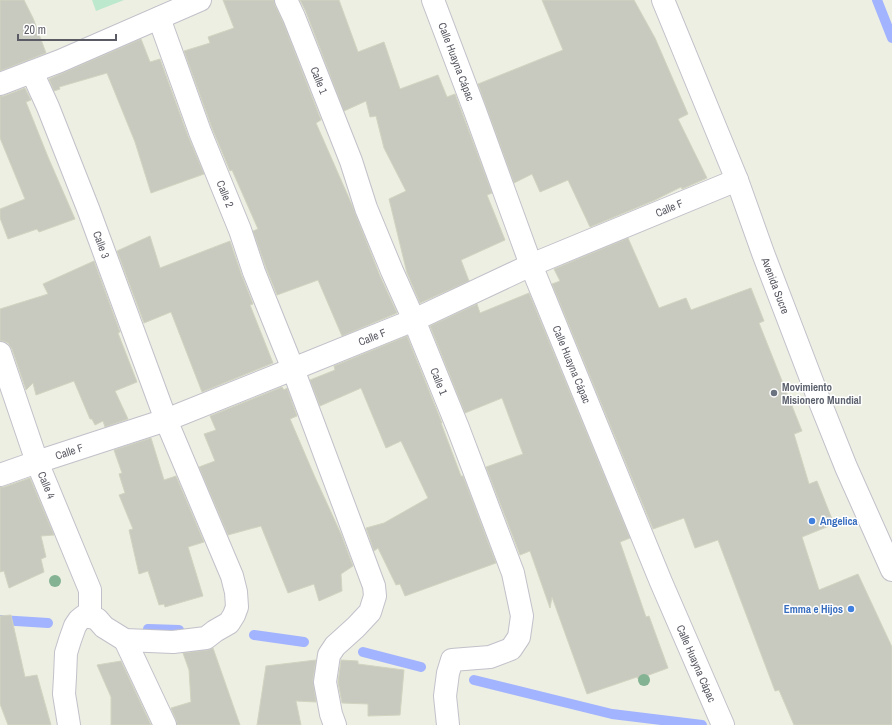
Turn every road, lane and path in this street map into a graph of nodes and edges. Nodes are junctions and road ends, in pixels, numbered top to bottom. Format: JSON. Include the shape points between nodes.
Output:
{"nodes":[{"id":1,"x":200,"y":0,"type":"edge"},
{"id":2,"x":286,"y":0,"type":"edge"},
{"id":3,"x":433,"y":0,"type":"edge"},
{"id":4,"x":663,"y":0,"type":"edge"},
{"id":5,"x":159,"y":18,"type":"junction"},
{"id":6,"x":32,"y":72,"type":"junction"},
{"id":7,"x":0,"y":84,"type":"edge"},
{"id":8,"x":737,"y":180,"type":"junction"},
{"id":9,"x":531,"y":265,"type":"junction"},
{"id":10,"x":414,"y":320,"type":"junction"},
{"id":11,"x":0,"y":353,"type":"edge"},
{"id":12,"x":293,"y":369,"type":"junction"},
{"id":13,"x":166,"y":420,"type":"junction"},
{"id":14,"x":38,"y":462,"type":"junction"},
{"id":15,"x":0,"y":475,"type":"edge"},
{"id":16,"x":892,"y":570,"type":"edge"},
{"id":17,"x":90,"y":617,"type":"junction"},
{"id":18,"x":125,"y":640,"type":"junction"},
{"id":19,"x":69,"y":725,"type":"edge"},
{"id":20,"x":165,"y":725,"type":"edge"},
{"id":21,"x":335,"y":725,"type":"edge"},
{"id":22,"x":448,"y":725,"type":"edge"},
{"id":23,"x":722,"y":725,"type":"edge"}],
"edges":[{"from":1,"to":5,"type":"street"},
{"from":2,"to":10,"type":"street","name":"Calle 1","via":[[351,161],[366,208]]},
{"from":3,"to":9,"type":"street","name":"Calle Huayna Cápac"},
{"from":4,"to":8,"type":"street","name":"Avenida Sucre"},
{"from":5,"to":6,"type":"street"},
{"from":5,"to":12,"type":"street","name":"Calle 2","via":[[200,132]]},
{"from":6,"to":7,"type":"street"},
{"from":6,"to":13,"type":"street","name":"Calle 3","via":[[89,211]]},
{"from":8,"to":9,"type":"street","name":"Calle F"},
{"from":8,"to":16,"type":"street","name":"Avenida Sucre","via":[[846,468]]},
{"from":9,"to":10,"type":"street","name":"Calle F"},
{"from":9,"to":23,"type":"street","name":"Calle Huayna Cápac"},
{"from":10,"to":12,"type":"street","name":"Calle F"},
{"from":10,"to":22,"type":"street","name":"Calle 1","via":[[513,573],[522,616],[519,638],[511,649],[490,657],[452,660],[445,696]]},
{"from":11,"to":14,"type":"street","name":"Calle 4"},
{"from":12,"to":13,"type":"street","name":"Calle F"},
{"from":12,"to":21,"type":"street","name":"Calle 2","via":[[376,596],[370,612],[335,646],[330,655],[325,682]]},
{"from":13,"to":14,"type":"street","name":"Calle F"},
{"from":13,"to":18,"type":"street","name":"Calle 3","via":[[232,576],[237,607],[229,623],[206,638],[173,642]]},
{"from":14,"to":15,"type":"street","name":"Calle F"},
{"from":14,"to":17,"type":"street","name":"Calle 4","via":[[90,590]]},
{"from":17,"to":18,"type":"street","via":[[97,619],[104,627]]},
{"from":17,"to":19,"type":"street","via":[[84,616],[79,620],[66,653],[64,694]]},
{"from":18,"to":20,"type":"street"}]}
